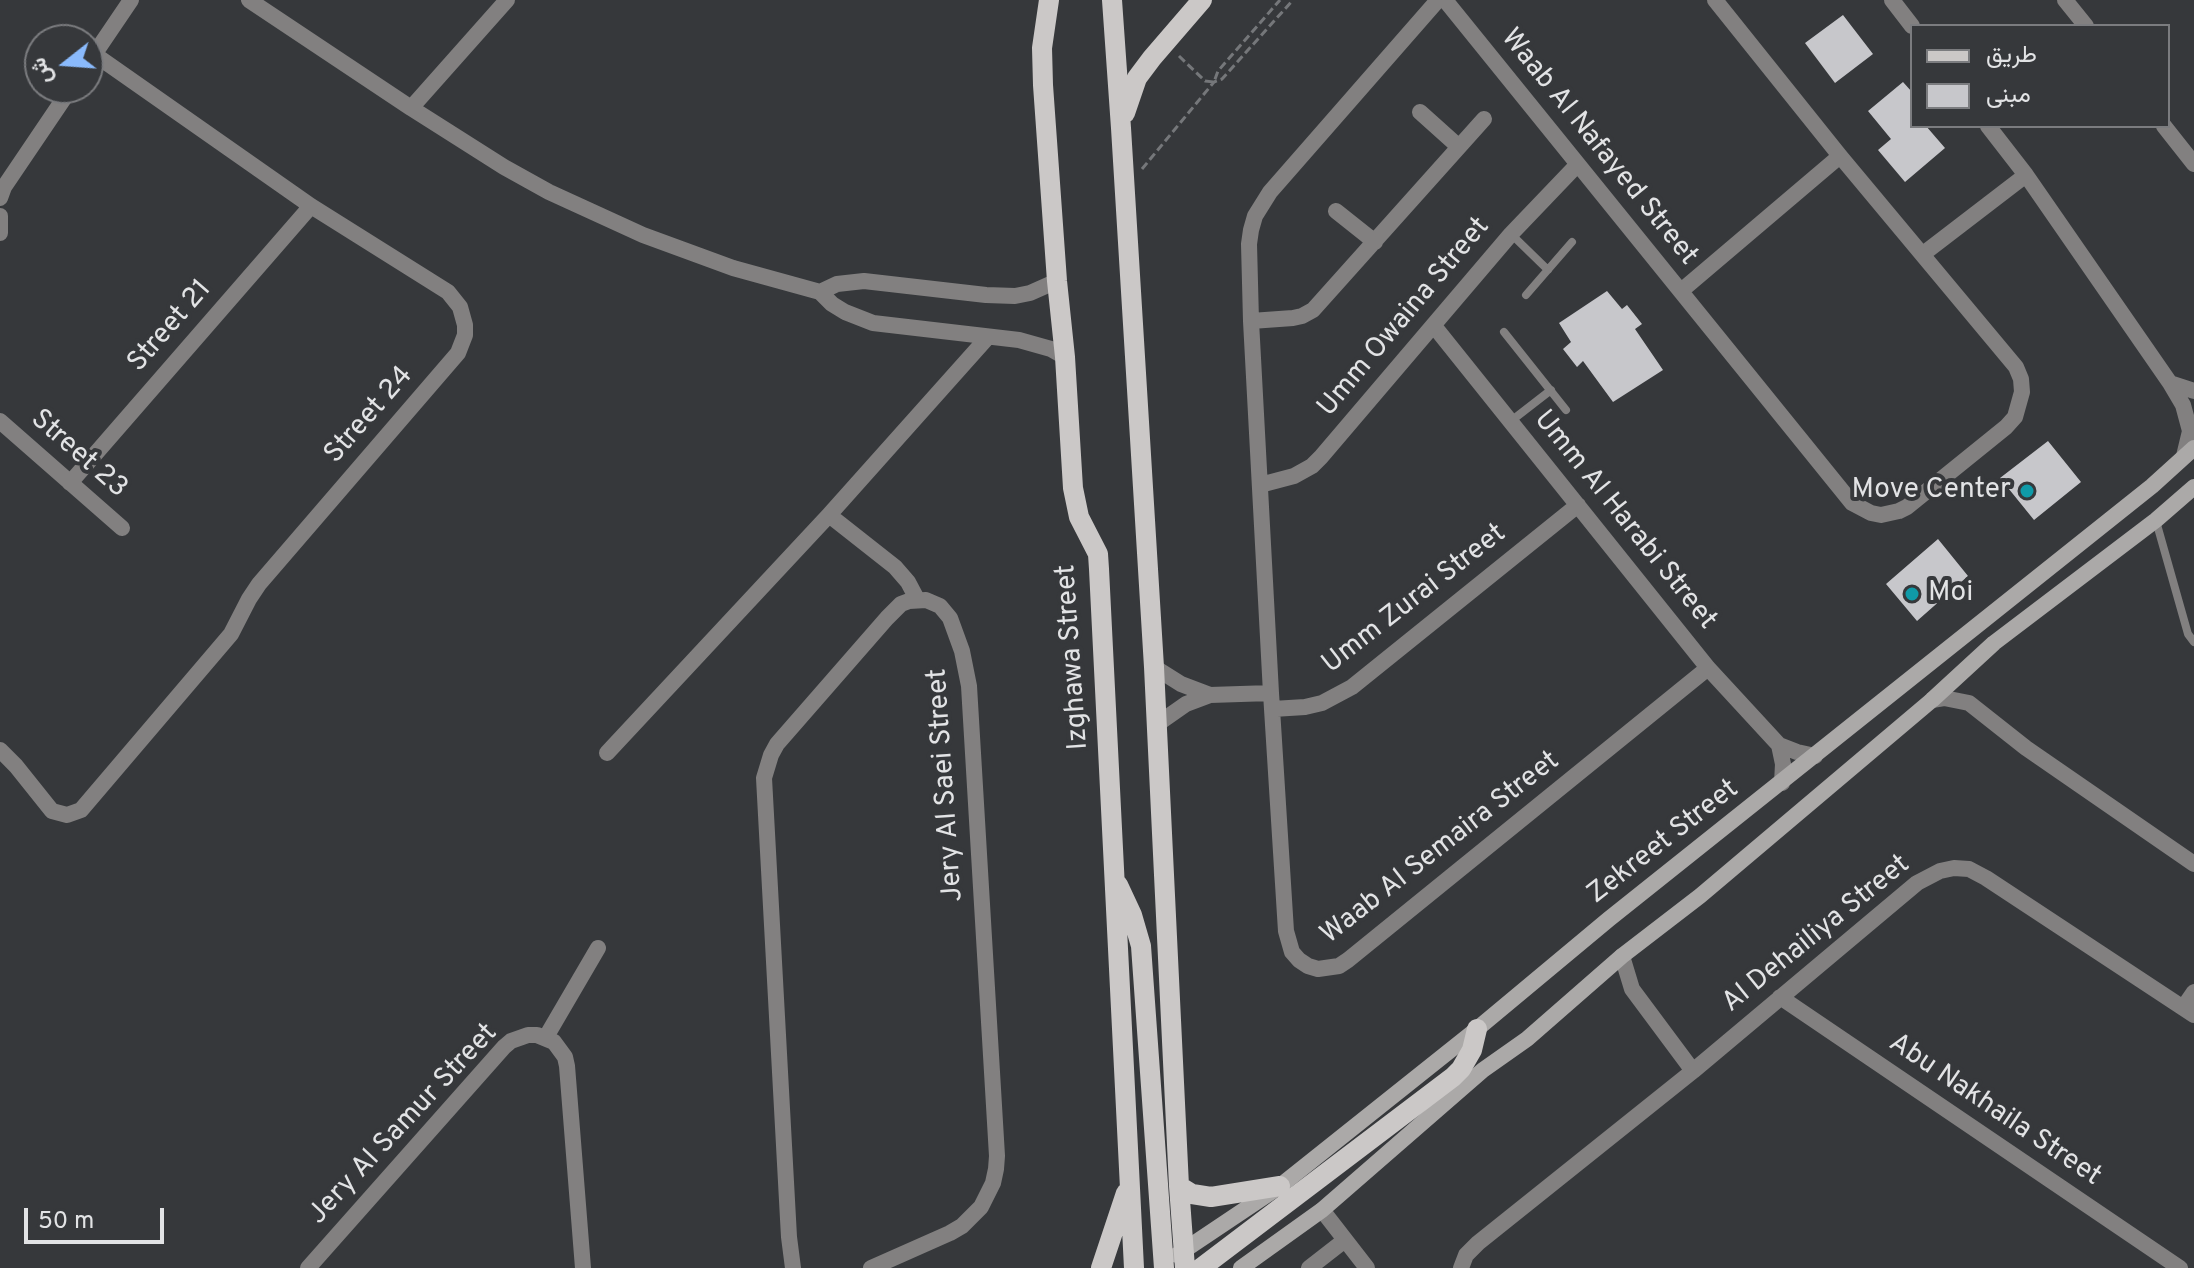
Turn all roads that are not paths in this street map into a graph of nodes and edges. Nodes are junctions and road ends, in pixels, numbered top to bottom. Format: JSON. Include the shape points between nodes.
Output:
{"nodes":[{"id":1,"x":131,"y":0,"type":"edge"},
{"id":2,"x":249,"y":0,"type":"edge"},
{"id":3,"x":1049,"y":0,"type":"edge"},
{"id":4,"x":1112,"y":0,"type":"edge"},
{"id":5,"x":1202,"y":0,"type":"edge"},
{"id":6,"x":1438,"y":0,"type":"edge"},
{"id":7,"x":1445,"y":0,"type":"edge"},
{"id":8,"x":1715,"y":0,"type":"edge"},
{"id":9,"x":1892,"y":0,"type":"edge"},
{"id":10,"x":2065,"y":0,"type":"edge"},
{"id":11,"x":498,"y":3,"type":"edge"},
{"id":12,"x":1910,"y":24,"type":"edge"},
{"id":13,"x":2084,"y":24,"type":"edge"},
{"id":14,"x":104,"y":40,"type":"edge"},
{"id":15,"x":104,"y":68,"type":"edge"},
{"id":16,"x":60,"y":104,"type":"edge"},
{"id":17,"x":411,"y":108,"type":"junction"},
{"id":18,"x":1420,"y":112,"type":"dead end"},
{"id":19,"x":1484,"y":119,"type":"dead end"},
{"id":20,"x":1121,"y":128,"type":"junction"},
{"id":21,"x":1990,"y":128,"type":"edge"},
{"id":22,"x":2166,"y":128,"type":"edge"},
{"id":23,"x":1459,"y":147,"type":"junction"},
{"id":24,"x":1840,"y":156,"type":"junction"},
{"id":25,"x":2194,"y":164,"type":"edge"},
{"id":26,"x":1577,"y":165,"type":"junction"},
{"id":27,"x":2026,"y":175,"type":"junction"},
{"id":28,"x":0,"y":198,"type":"edge"},
{"id":29,"x":311,"y":206,"type":"junction"},
{"id":30,"x":1336,"y":211,"type":"dead end"},
{"id":31,"x":0,"y":216,"type":"edge"},
{"id":32,"x":0,"y":233,"type":"edge"},
{"id":33,"x":1511,"y":234,"type":"junction"},
{"id":34,"x":1375,"y":242,"type":"junction"},
{"id":35,"x":1572,"y":242,"type":"dead end"},
{"id":36,"x":1923,"y":254,"type":"junction"},
{"id":37,"x":1548,"y":270,"type":"junction"},
{"id":38,"x":1057,"y":281,"type":"junction"},
{"id":39,"x":1681,"y":291,"type":"junction"},
{"id":40,"x":820,"y":292,"type":"junction"},
{"id":41,"x":1526,"y":295,"type":"dead end"},
{"id":42,"x":1251,"y":321,"type":"junction"},
{"id":43,"x":1434,"y":326,"type":"junction"},
{"id":44,"x":1504,"y":332,"type":"dead end"},
{"id":45,"x":987,"y":338,"type":"junction"},
{"id":46,"x":1065,"y":357,"type":"junction"},
{"id":47,"x":2170,"y":383,"type":"junction"},
{"id":48,"x":1551,"y":390,"type":"junction"},
{"id":49,"x":2194,"y":391,"type":"edge"},
{"id":50,"x":1566,"y":410,"type":"dead end"},
{"id":51,"x":0,"y":421,"type":"edge"},
{"id":52,"x":1511,"y":421,"type":"junction"},
{"id":53,"x":2189,"y":452,"type":"edge"},
{"id":54,"x":70,"y":483,"type":"junction"},
{"id":55,"x":1260,"y":485,"type":"junction"},
{"id":56,"x":2194,"y":487,"type":"edge"},
{"id":57,"x":1578,"y":505,"type":"junction"},
{"id":58,"x":829,"y":515,"type":"junction"},
{"id":59,"x":2156,"y":520,"type":"junction"},
{"id":60,"x":122,"y":528,"type":"dead end"},
{"id":61,"x":917,"y":599,"type":"junction"},
{"id":62,"x":2194,"y":642,"type":"edge"},
{"id":63,"x":1154,"y":667,"type":"junction"},
{"id":64,"x":1708,"y":668,"type":"junction"},
{"id":65,"x":1962,"y":671,"type":"junction"},
{"id":66,"x":1210,"y":695,"type":"junction"},
{"id":67,"x":1932,"y":700,"type":"junction"},
{"id":68,"x":1272,"y":701,"type":"junction"},
{"id":69,"x":1969,"y":703,"type":"junction"},
{"id":70,"x":1156,"y":725,"type":"junction"},
{"id":71,"x":1779,"y":745,"type":"junction"},
{"id":72,"x":0,"y":750,"type":"edge"},
{"id":73,"x":607,"y":753,"type":"dead end"},
{"id":74,"x":1815,"y":756,"type":"junction"},
{"id":75,"x":1782,"y":783,"type":"junction"},
{"id":76,"x":2194,"y":864,"type":"edge"},
{"id":77,"x":1115,"y":878,"type":"junction"},
{"id":78,"x":598,"y":948,"type":"dead end"},
{"id":79,"x":1622,"y":956,"type":"junction"},
{"id":80,"x":1604,"y":973,"type":"junction"},
{"id":81,"x":1632,"y":989,"type":"junction"},
{"id":82,"x":2194,"y":992,"type":"edge"},
{"id":83,"x":1780,"y":997,"type":"junction"},
{"id":84,"x":2189,"y":1012,"type":"edge"},
{"id":85,"x":1477,"y":1029,"type":"junction"},
{"id":86,"x":546,"y":1037,"type":"junction"},
{"id":87,"x":1693,"y":1071,"type":"junction"},
{"id":88,"x":1130,"y":1182,"type":"junction"},
{"id":89,"x":1179,"y":1186,"type":"junction"},
{"id":90,"x":1280,"y":1186,"type":"junction"},
{"id":91,"x":1322,"y":1210,"type":"junction"},
{"id":92,"x":1345,"y":1240,"type":"junction"},
{"id":93,"x":1172,"y":1265,"type":"edge"},
{"id":94,"x":308,"y":1268,"type":"edge"},
{"id":95,"x":583,"y":1268,"type":"edge"},
{"id":96,"x":793,"y":1268,"type":"edge"},
{"id":97,"x":871,"y":1268,"type":"edge"},
{"id":98,"x":1101,"y":1268,"type":"edge"},
{"id":99,"x":1134,"y":1268,"type":"edge"},
{"id":100,"x":1201,"y":1268,"type":"edge"},
{"id":101,"x":1241,"y":1268,"type":"edge"},
{"id":102,"x":1309,"y":1268,"type":"edge"},
{"id":103,"x":1367,"y":1268,"type":"edge"},
{"id":104,"x":1461,"y":1268,"type":"edge"},
{"id":105,"x":2180,"y":1268,"type":"edge"}],
"edges":[{"from":1,"to":14,"type":"street"},
{"from":2,"to":17,"type":"street"},
{"from":3,"to":38,"type":"main road","name":"Izghawa Street","via":[[1042,69]]},
{"from":4,"to":20,"type":"main road"},
{"from":5,"to":20,"type":"main road","via":[[1137,78]]},
{"from":6,"to":42,"type":"street","name":"Waab Al Semaira Street","via":[[1262,203],[1249,244]]},
{"from":7,"to":26,"type":"street","name":"Waab Al Nafayed Street"},
{"from":8,"to":24,"type":"street","name":"Waab Al Nafayed Street"},
{"from":9,"to":12,"type":"street"},
{"from":10,"to":13,"type":"street"},
{"from":11,"to":17,"type":"street"},
{"from":15,"to":29,"type":"street","name":"Street 24"},
{"from":16,"to":28,"type":"street"},
{"from":17,"to":40,"type":"street","via":[[504,167],[596,215],[717,263]]},
{"from":18,"to":23,"type":"street"},
{"from":19,"to":23,"type":"street"},
{"from":20,"to":63,"type":"main road"},
{"from":21,"to":27,"type":"street"},
{"from":22,"to":25,"type":"street"},
{"from":23,"to":34,"type":"street"},
{"from":24,"to":36,"type":"street","name":"Waab Al Nafayed Street"},
{"from":24,"to":39,"type":"street","name":"Waab Al Nafayed Street"},
{"from":26,"to":33,"type":"street","name":"Umm Owaina Street"},
{"from":26,"to":39,"type":"street","name":"Waab Al Nafayed Street"},
{"from":27,"to":36,"type":"street"},
{"from":27,"to":47,"type":"street"},
{"from":29,"to":54,"type":"street","name":"Street 21"},
{"from":29,"to":72,"type":"street","name":"Street 24","via":[[448,292],[464,316],[465,335],[458,353],[259,584],[231,634],[81,810],[67,815],[52,811]]},
{"from":30,"to":34,"type":"street"},
{"from":31,"to":32,"type":"street"},
{"from":33,"to":37,"type":"lane"},
{"from":33,"to":43,"type":"street","name":"Umm Owaina Street"},
{"from":34,"to":42,"type":"street","via":[[1313,310],[1293,318]]},
{"from":35,"to":37,"type":"lane"},
{"from":36,"to":39,"type":"street","name":"Waab Al Nafayed Street","via":[[2009,357],[2022,392],[2015,417],[2006,427],[1907,507],[1890,514],[1871,513],[1852,503]]},
{"from":37,"to":41,"type":"lane"},
{"from":38,"to":40,"type":"street","via":[[1015,296],[864,281]]},
{"from":38,"to":46,"type":"main road","name":"Izghawa Street"},
{"from":40,"to":45,"type":"street","via":[[845,312],[873,323]]},
{"from":42,"to":55,"type":"street","name":"Waab Al Semaira Street"},
{"from":43,"to":52,"type":"street","name":"Umm Al Harabi Street"},
{"from":43,"to":55,"type":"street","name":"Umm Owaina Street","via":[[1312,466]]},
{"from":44,"to":48,"type":"lane"},
{"from":45,"to":46,"type":"street","via":[[1027,342]]},
{"from":45,"to":58,"type":"street"},
{"from":46,"to":77,"type":"main road","name":"Izghawa Street","via":[[1075,502],[1098,554]]},
{"from":47,"to":49,"type":"street"},
{"from":47,"to":53,"type":"street","via":[[2188,419]]},
{"from":48,"to":50,"type":"lane"},
{"from":48,"to":52,"type":"lane"},
{"from":51,"to":54,"type":"street","name":"Street 23"},
{"from":52,"to":57,"type":"street","name":"Umm Al Harabi Street"},
{"from":53,"to":74,"type":"main road","name":"Zekreet Street"},
{"from":54,"to":60,"type":"street","name":"Street 23"},
{"from":55,"to":68,"type":"street","name":"Waab Al Semaira Street"},
{"from":56,"to":59,"type":"main road"},
{"from":57,"to":64,"type":"street","name":"Umm Al Harabi Street"},
{"from":57,"to":68,"type":"street","name":"Umm Zurai Street","via":[[1352,687],[1313,705],[1288,709]]},
{"from":58,"to":61,"type":"street","via":[[895,567]]},
{"from":58,"to":73,"type":"street"},
{"from":59,"to":62,"type":"lane"},
{"from":59,"to":65,"type":"main road"},
{"from":61,"to":96,"type":"street","via":[[895,610],[784,735],[764,778]]},
{"from":61,"to":97,"type":"street","name":"Jery Al Saei Street","via":[[946,611],[969,686],[997,1156],[993,1183],[972,1217],[950,1233]]},
{"from":63,"to":66,"type":"street"},
{"from":63,"to":70,"type":"main road"},
{"from":64,"to":68,"type":"street","name":"Waab Al Semaira Street","via":[[1348,960],[1328,969],[1299,960],[1288,942]]},
{"from":64,"to":71,"type":"street","name":"Umm Al Harabi Street"},
{"from":65,"to":67,"type":"main road"},
{"from":65,"to":69,"type":"street"},
{"from":66,"to":68,"type":"street"},
{"from":66,"to":70,"type":"street"},
{"from":67,"to":69,"type":"street"},
{"from":67,"to":79,"type":"main road"},
{"from":69,"to":76,"type":"street"},
{"from":70,"to":89,"type":"main road"},
{"from":71,"to":74,"type":"street"},
{"from":71,"to":75,"type":"street"},
{"from":74,"to":75,"type":"main road","name":"Zekreet Street"},
{"from":75,"to":85,"type":"main road","name":"Zekreet Street"},
{"from":77,"to":88,"type":"main road","name":"Izghawa Street"},
{"from":77,"to":93,"type":"main road","via":[[1141,946]]},
{"from":78,"to":86,"type":"street","name":"Jery Al Samur Street"},
{"from":79,"to":80,"type":"main road"},
{"from":79,"to":81,"type":"street"},
{"from":80,"to":81,"type":"street"},
{"from":80,"to":91,"type":"main road"},
{"from":81,"to":87,"type":"street"},
{"from":82,"to":84,"type":"street","name":"Al Dehailiya Street"},
{"from":83,"to":84,"type":"street","name":"Al Dehailiya Street","via":[[1917,883],[1954,868],[1986,878]]},
{"from":83,"to":87,"type":"street","name":"Al Dehailiya Street"},
{"from":83,"to":105,"type":"street","name":"Abu Nakhaila Street"},
{"from":85,"to":90,"type":"main road","name":"Zekreet Street"},
{"from":85,"to":100,"type":"main road","via":[[1472,1050],[1453,1077]]},
{"from":86,"to":94,"type":"street","name":"Jery Al Samur Street","via":[[519,1037],[504,1047]]},
{"from":86,"to":95,"type":"street","name":"Jery Al Samur Street","via":[[560,1049],[567,1066]]},
{"from":87,"to":104,"type":"street","name":"Al Dehailiya Street","via":[[1478,1243]]},
{"from":88,"to":98,"type":"main road"},
{"from":88,"to":99,"type":"main road","name":"Izghawa Street"},
{"from":89,"to":90,"type":"main road","via":[[1211,1197]]},
{"from":89,"to":93,"type":"main road"},
{"from":90,"to":93,"type":"main road","name":"Zekreet Street"},
{"from":91,"to":92,"type":"street"},
{"from":91,"to":101,"type":"main road"},
{"from":92,"to":102,"type":"street"},
{"from":92,"to":103,"type":"street"}]}
